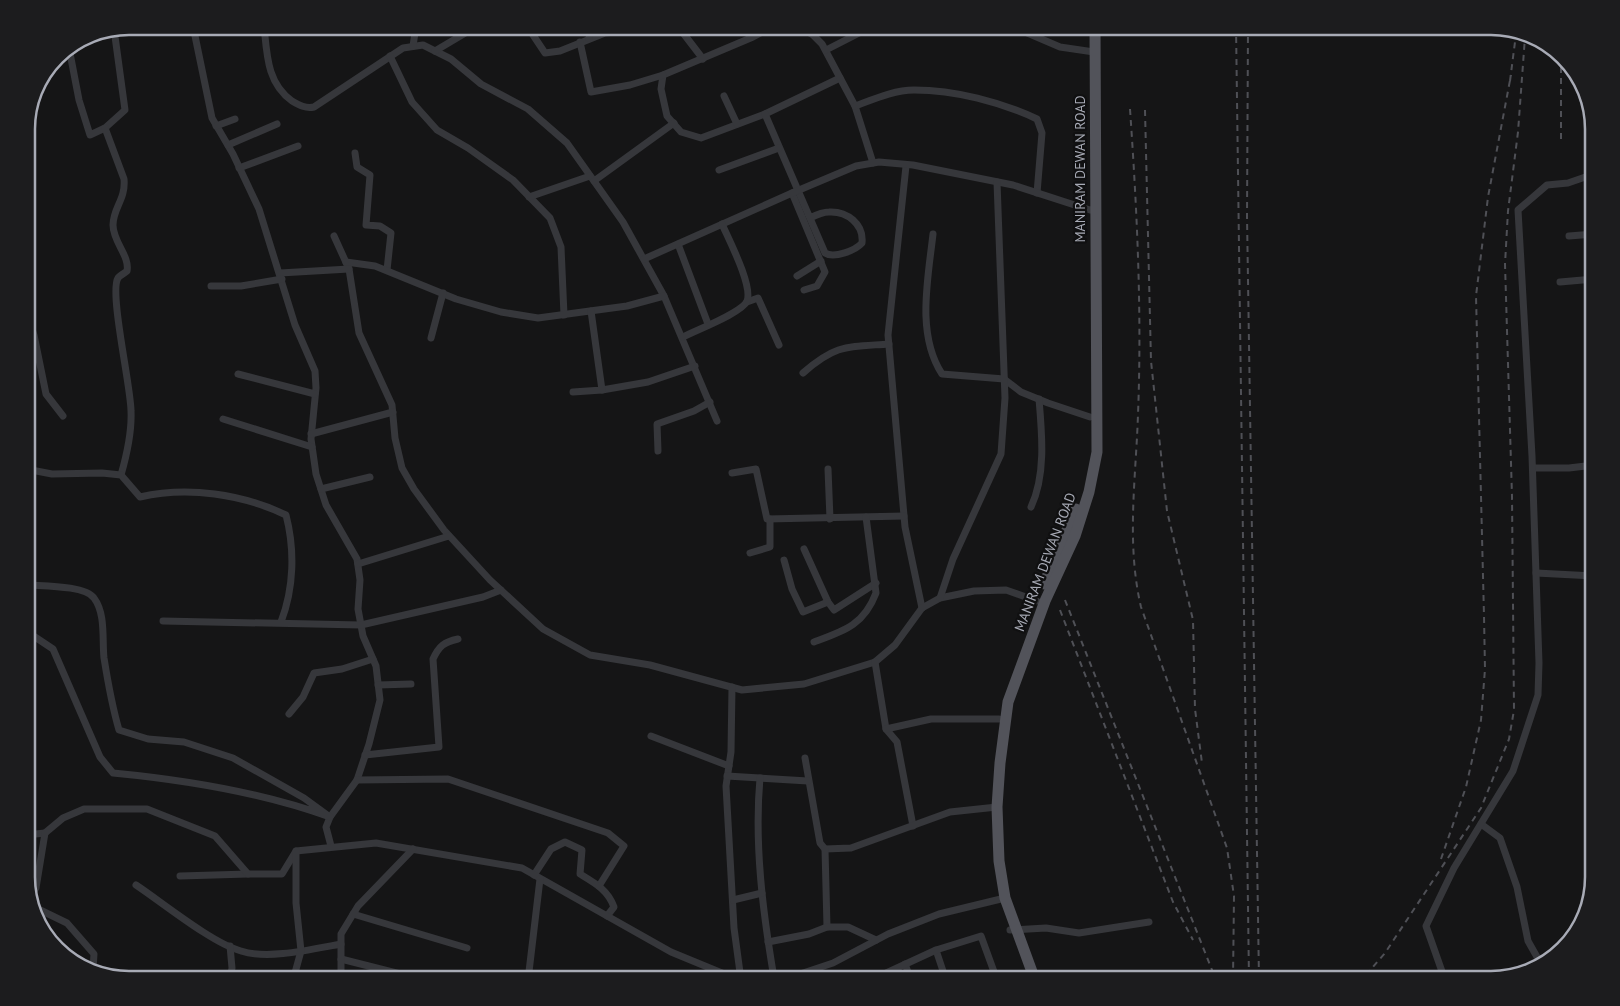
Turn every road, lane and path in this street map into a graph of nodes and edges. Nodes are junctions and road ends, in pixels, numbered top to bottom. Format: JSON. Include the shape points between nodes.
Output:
{"nodes":[{"id":1,"x":195,"y":35,"type":"edge"},
{"id":2,"x":265,"y":35,"type":"edge"},
{"id":3,"x":415,"y":35,"type":"edge"},
{"id":4,"x":462,"y":35,"type":"edge"},
{"id":5,"x":533,"y":35,"type":"edge"},
{"id":6,"x":590,"y":35,"type":"edge"},
{"id":7,"x":599,"y":35,"type":"edge"},
{"id":8,"x":685,"y":35,"type":"edge"},
{"id":9,"x":754,"y":35,"type":"edge"},
{"id":10,"x":814,"y":35,"type":"edge"},
{"id":11,"x":855,"y":35,"type":"edge"},
{"id":12,"x":1032,"y":35,"type":"edge"},
{"id":13,"x":1090,"y":35,"type":"edge"},
{"id":14,"x":1094,"y":35,"type":"edge"},
{"id":15,"x":115,"y":36,"type":"edge"},
{"id":16,"x":589,"y":38,"type":"junction"},
{"id":17,"x":580,"y":42,"type":"junction"},
{"id":18,"x":413,"y":46,"type":"junction"},
{"id":19,"x":435,"y":50,"type":"junction"},
{"id":20,"x":826,"y":50,"type":"junction"},
{"id":21,"x":1092,"y":52,"type":"junction"},
{"id":22,"x":70,"y":56,"type":"edge"},
{"id":23,"x":390,"y":56,"type":"junction"},
{"id":24,"x":703,"y":59,"type":"junction"},
{"id":25,"x":663,"y":75,"type":"junction"},
{"id":26,"x":840,"y":78,"type":"junction"},
{"id":27,"x":724,"y":96,"type":"dead end"},
{"id":28,"x":855,"y":106,"type":"junction"},
{"id":29,"x":765,"y":114,"type":"junction"},
{"id":30,"x":235,"y":119,"type":"dead end"},
{"id":31,"x":674,"y":123,"type":"junction"},
{"id":32,"x":277,"y":124,"type":"dead end"},
{"id":33,"x":737,"y":124,"type":"junction"},
{"id":34,"x":216,"y":126,"type":"junction"},
{"id":35,"x":106,"y":128,"type":"junction"},
{"id":36,"x":228,"y":145,"type":"junction"},
{"id":37,"x":298,"y":146,"type":"dead end"},
{"id":38,"x":779,"y":148,"type":"junction"},
{"id":39,"x":355,"y":152,"type":"dead end"},
{"id":40,"x":873,"y":163,"type":"junction"},
{"id":41,"x":906,"y":166,"type":"junction"},
{"id":42,"x":239,"y":168,"type":"junction"},
{"id":43,"x":719,"y":170,"type":"dead end"},
{"id":44,"x":1585,"y":177,"type":"edge"},
{"id":45,"x":592,"y":179,"type":"junction"},
{"id":46,"x":996,"y":182,"type":"junction"},
{"id":47,"x":795,"y":191,"type":"junction"},
{"id":48,"x":1037,"y":193,"type":"junction"},
{"id":49,"x":529,"y":197,"type":"junction"},
{"id":50,"x":1093,"y":210,"type":"junction"},
{"id":51,"x":810,"y":218,"type":"junction"},
{"id":52,"x":722,"y":224,"type":"junction"},
{"id":53,"x":933,"y":234,"type":"dead end"},
{"id":54,"x":1585,"y":235,"type":"edge"},
{"id":55,"x":334,"y":236,"type":"dead end"},
{"id":56,"x":1569,"y":236,"type":"dead end"},
{"id":57,"x":678,"y":244,"type":"junction"},
{"id":58,"x":644,"y":259,"type":"junction"},
{"id":59,"x":821,"y":261,"type":"junction"},
{"id":60,"x":347,"y":266,"type":"junction"},
{"id":61,"x":387,"y":270,"type":"junction"},
{"id":62,"x":281,"y":276,"type":"junction"},
{"id":63,"x":797,"y":276,"type":"dead end"},
{"id":64,"x":1585,"y":280,"type":"edge"},
{"id":65,"x":1560,"y":282,"type":"dead end"},
{"id":66,"x":211,"y":286,"type":"dead end"},
{"id":67,"x":804,"y":290,"type":"dead end"},
{"id":68,"x":443,"y":293,"type":"junction"},
{"id":69,"x":664,"y":296,"type":"junction"},
{"id":70,"x":747,"y":302,"type":"junction"},
{"id":71,"x":591,"y":311,"type":"junction"},
{"id":72,"x":564,"y":314,"type":"junction"},
{"id":73,"x":708,"y":324,"type":"junction"},
{"id":74,"x":682,"y":337,"type":"junction"},
{"id":75,"x":431,"y":338,"type":"dead end"},
{"id":76,"x":35,"y":341,"type":"edge"},
{"id":77,"x":889,"y":344,"type":"junction"},
{"id":78,"x":779,"y":345,"type":"dead end"},
{"id":79,"x":695,"y":366,"type":"junction"},
{"id":80,"x":803,"y":373,"type":"dead end"},
{"id":81,"x":238,"y":374,"type":"dead end"},
{"id":82,"x":1004,"y":379,"type":"junction"},
{"id":83,"x":602,"y":390,"type":"junction"},
{"id":84,"x":573,"y":392,"type":"dead end"},
{"id":85,"x":316,"y":394,"type":"junction"},
{"id":86,"x":1039,"y":399,"type":"junction"},
{"id":87,"x":710,"y":402,"type":"junction"},
{"id":88,"x":393,"y":412,"type":"junction"},
{"id":89,"x":64,"y":416,"type":"dead end"},
{"id":90,"x":1090,"y":417,"type":"junction"},
{"id":91,"x":223,"y":419,"type":"dead end"},
{"id":92,"x":716,"y":421,"type":"dead end"},
{"id":93,"x":311,"y":434,"type":"junction"},
{"id":94,"x":312,"y":447,"type":"junction"},
{"id":95,"x":658,"y":451,"type":"dead end"},
{"id":96,"x":1585,"y":466,"type":"edge"},
{"id":97,"x":1533,"y":468,"type":"junction"},
{"id":98,"x":828,"y":469,"type":"dead end"},
{"id":99,"x":35,"y":471,"type":"edge"},
{"id":100,"x":732,"y":472,"type":"dead end"},
{"id":101,"x":121,"y":475,"type":"junction"},
{"id":102,"x":370,"y":477,"type":"dead end"},
{"id":103,"x":321,"y":489,"type":"junction"},
{"id":104,"x":1031,"y":507,"type":"dead end"},
{"id":105,"x":904,"y":516,"type":"junction"},
{"id":106,"x":866,"y":517,"type":"junction"},
{"id":107,"x":770,"y":519,"type":"junction"},
{"id":108,"x":830,"y":519,"type":"junction"},
{"id":109,"x":449,"y":536,"type":"junction"},
{"id":110,"x":804,"y":550,"type":"dead end"},
{"id":111,"x":750,"y":552,"type":"dead end"},
{"id":112,"x":784,"y":560,"type":"dead end"},
{"id":113,"x":358,"y":564,"type":"junction"},
{"id":114,"x":1536,"y":573,"type":"junction"},
{"id":115,"x":1585,"y":576,"type":"edge"},
{"id":116,"x":876,"y":583,"type":"junction"},
{"id":117,"x":35,"y":585,"type":"edge"},
{"id":118,"x":501,"y":590,"type":"junction"},
{"id":119,"x":940,"y":598,"type":"junction"},
{"id":120,"x":1037,"y":601,"type":"junction"},
{"id":121,"x":828,"y":602,"type":"junction"},
{"id":122,"x":922,"y":608,"type":"junction"},
{"id":123,"x":163,"y":621,"type":"dead end"},
{"id":124,"x":281,"y":622,"type":"junction"},
{"id":125,"x":361,"y":625,"type":"junction"},
{"id":126,"x":35,"y":637,"type":"edge"},
{"id":127,"x":458,"y":639,"type":"dead end"},
{"id":128,"x":814,"y":642,"type":"dead end"},
{"id":129,"x":373,"y":659,"type":"junction"},
{"id":130,"x":875,"y":662,"type":"junction"},
{"id":131,"x":411,"y":684,"type":"dead end"},
{"id":132,"x":378,"y":685,"type":"junction"},
{"id":133,"x":732,"y":687,"type":"junction"},
{"id":134,"x":289,"y":714,"type":"dead end"},
{"id":135,"x":999,"y":719,"type":"junction"},
{"id":136,"x":886,"y":728,"type":"junction"},
{"id":137,"x":651,"y":736,"type":"dead end"},
{"id":138,"x":366,"y":754,"type":"junction"},
{"id":139,"x":805,"y":758,"type":"dead end"},
{"id":140,"x":728,"y":766,"type":"junction"},
{"id":141,"x":727,"y":776,"type":"junction"},
{"id":142,"x":760,"y":778,"type":"junction"},
{"id":143,"x":357,"y":780,"type":"junction"},
{"id":144,"x":808,"y":781,"type":"junction"},
{"id":145,"x":994,"y":808,"type":"junction"},
{"id":146,"x":330,"y":817,"type":"junction"},
{"id":147,"x":1481,"y":824,"type":"junction"},
{"id":148,"x":912,"y":826,"type":"junction"},
{"id":149,"x":44,"y":833,"type":"junction"},
{"id":150,"x":35,"y":834,"type":"edge"},
{"id":151,"x":331,"y":846,"type":"junction"},
{"id":152,"x":413,"y":849,"type":"junction"},
{"id":153,"x":826,"y":849,"type":"junction"},
{"id":154,"x":296,"y":851,"type":"junction"},
{"id":155,"x":248,"y":874,"type":"junction"},
{"id":156,"x":180,"y":876,"type":"dead end"},
{"id":157,"x":537,"y":877,"type":"junction"},
{"id":158,"x":136,"y":885,"type":"dead end"},
{"id":159,"x":599,"y":886,"type":"junction"},
{"id":160,"x":36,"y":888,"type":"edge"},
{"id":161,"x":762,"y":893,"type":"junction"},
{"id":162,"x":1002,"y":898,"type":"junction"},
{"id":163,"x":733,"y":900,"type":"junction"},
{"id":164,"x":42,"y":911,"type":"edge"},
{"id":165,"x":353,"y":914,"type":"junction"},
{"id":166,"x":607,"y":916,"type":"junction"},
{"id":167,"x":1149,"y":922,"type":"dead end"},
{"id":168,"x":827,"y":927,"type":"junction"},
{"id":169,"x":1013,"y":929,"type":"junction"},
{"id":170,"x":876,"y":940,"type":"junction"},
{"id":171,"x":768,"y":942,"type":"junction"},
{"id":172,"x":341,"y":944,"type":"junction"},
{"id":173,"x":230,"y":946,"type":"junction"},
{"id":174,"x":467,"y":948,"type":"dead end"},
{"id":175,"x":936,"y":950,"type":"junction"},
{"id":176,"x":301,"y":951,"type":"junction"},
{"id":177,"x":1538,"y":958,"type":"edge"},
{"id":178,"x":341,"y":959,"type":"junction"},
{"id":179,"x":93,"y":964,"type":"edge"},
{"id":180,"x":905,"y":964,"type":"junction"},
{"id":181,"x":232,"y":971,"type":"edge"},
{"id":182,"x":295,"y":971,"type":"edge"},
{"id":183,"x":340,"y":971,"type":"edge"},
{"id":184,"x":388,"y":971,"type":"edge"},
{"id":185,"x":529,"y":971,"type":"edge"},
{"id":186,"x":713,"y":971,"type":"edge"},
{"id":187,"x":739,"y":971,"type":"edge"},
{"id":188,"x":776,"y":971,"type":"edge"},
{"id":189,"x":806,"y":971,"type":"edge"},
{"id":190,"x":890,"y":971,"type":"edge"},
{"id":191,"x":908,"y":971,"type":"edge"},
{"id":192,"x":943,"y":971,"type":"edge"},
{"id":193,"x":994,"y":971,"type":"edge"},
{"id":194,"x":1025,"y":971,"type":"edge"},
{"id":195,"x":1031,"y":971,"type":"edge"},
{"id":196,"x":1443,"y":971,"type":"edge"}],
"edges":[{"from":1,"to":34,"type":"street"},
{"from":2,"to":23,"type":"street","via":[[268,61],[278,90],[306,108],[314,107]]},
{"from":3,"to":18,"type":"street"},
{"from":4,"to":19,"type":"street"},
{"from":5,"to":17,"type":"street","via":[[545,53],[560,51]]},
{"from":6,"to":16,"type":"street"},
{"from":7,"to":16,"type":"street"},
{"from":8,"to":24,"type":"street"},
{"from":9,"to":24,"type":"street"},
{"from":10,"to":20,"type":"street"},
{"from":11,"to":20,"type":"street"},
{"from":12,"to":21,"type":"street","via":[[1060,47]]},
{"from":13,"to":21,"type":"main road","name":"MANIRAM DEWAN ROAD"},
{"from":14,"to":21,"type":"main road","name":"MANIRAM DEWAN ROAD"},
{"from":15,"to":35,"type":"street","via":[[125,110]]},
{"from":16,"to":17,"type":"street"},
{"from":17,"to":25,"type":"street","via":[[591,92]]},
{"from":18,"to":19,"type":"street"},
{"from":18,"to":23,"type":"street"},
{"from":19,"to":45,"type":"street","via":[[481,84],[528,109],[567,143]]},
{"from":20,"to":26,"type":"street"},
{"from":21,"to":50,"type":"main road","name":"MANIRAM DEWAN ROAD"},
{"from":22,"to":35,"type":"street","via":[[90,135]]},
{"from":23,"to":49,"type":"street","via":[[412,102],[437,130],[513,180]]},
{"from":24,"to":25,"type":"street"},
{"from":25,"to":31,"type":"street","via":[[662,89],[668,116]]},
{"from":26,"to":28,"type":"street"},
{"from":26,"to":29,"type":"street"},
{"from":27,"to":33,"type":"street"},
{"from":28,"to":40,"type":"street"},
{"from":28,"to":48,"type":"street","via":[[913,90],[954,94],[1018,110],[1037,119],[1042,133]]},
{"from":29,"to":33,"type":"street"},
{"from":29,"to":38,"type":"street"},
{"from":30,"to":34,"type":"street"},
{"from":31,"to":33,"type":"street","via":[[681,132],[701,138]]},
{"from":31,"to":45,"type":"street"},
{"from":32,"to":36,"type":"street"},
{"from":34,"to":36,"type":"street"},
{"from":35,"to":101,"type":"street","via":[[125,188],[113,225],[128,264],[127,271],[118,278],[115,290],[129,376],[131,411],[131,435]]},
{"from":36,"to":42,"type":"street"},
{"from":37,"to":42,"type":"street"},
{"from":38,"to":43,"type":"street"},
{"from":38,"to":47,"type":"street"},
{"from":39,"to":61,"type":"street","via":[[357,167],[370,175],[366,226],[380,226],[391,233]]},
{"from":40,"to":41,"type":"street"},
{"from":40,"to":47,"type":"street","via":[[856,166]]},
{"from":41,"to":46,"type":"street"},
{"from":41,"to":77,"type":"street"},
{"from":42,"to":62,"type":"street","via":[[259,209]]},
{"from":44,"to":97,"type":"street","via":[[1568,184],[1547,185],[1518,210]]},
{"from":45,"to":49,"type":"street"},
{"from":45,"to":58,"type":"street","via":[[623,222]]},
{"from":46,"to":48,"type":"street"},
{"from":46,"to":82,"type":"street"},
{"from":47,"to":51,"type":"street"},
{"from":47,"to":52,"type":"street"},
{"from":47,"to":59,"type":"street"},
{"from":48,"to":50,"type":"street"},
{"from":49,"to":72,"type":"street","via":[[550,218],[561,246]]},
{"from":50,"to":90,"type":"main road","name":"MANIRAM DEWAN ROAD"},
{"from":50,"to":145,"type":"main road","name":"MANIRAM DEWAN ROAD","via":[[1097,452],[1075,536],[1045,601],[1008,702]]},
{"from":51,"to":51,"type":"street","via":[[825,253],[829,255],[858,248],[862,243],[861,231],[851,218],[826,212]]},
{"from":52,"to":57,"type":"street"},
{"from":52,"to":70,"type":"street","via":[[749,289]]},
{"from":53,"to":82,"type":"street","via":[[926,334],[933,360],[942,374]]},
{"from":54,"to":56,"type":"street"},
{"from":55,"to":60,"type":"street"},
{"from":57,"to":58,"type":"street"},
{"from":57,"to":73,"type":"street"},
{"from":58,"to":69,"type":"street"},
{"from":59,"to":63,"type":"street"},
{"from":59,"to":67,"type":"street","via":[[826,272],[817,286]]},
{"from":60,"to":61,"type":"street","via":[[375,266]]},
{"from":60,"to":62,"type":"street"},
{"from":60,"to":88,"type":"street","via":[[359,333]]},
{"from":61,"to":68,"type":"street"},
{"from":62,"to":66,"type":"street","via":[[242,286]]},
{"from":62,"to":85,"type":"street","via":[[295,325],[316,371]]},
{"from":64,"to":65,"type":"street"},
{"from":68,"to":72,"type":"street","via":[[501,312],[538,318]]},
{"from":68,"to":75,"type":"street"},
{"from":69,"to":71,"type":"street"},
{"from":69,"to":74,"type":"street"},
{"from":70,"to":73,"type":"street","via":[[739,310]]},
{"from":70,"to":78,"type":"street","via":[[758,298]]},
{"from":71,"to":72,"type":"street"},
{"from":71,"to":83,"type":"street"},
{"from":73,"to":74,"type":"street"},
{"from":74,"to":79,"type":"street"},
{"from":76,"to":89,"type":"street","via":[[46,394]]},
{"from":77,"to":80,"type":"street","via":[[840,348],[826,354]]},
{"from":77,"to":105,"type":"street"},
{"from":79,"to":83,"type":"street","via":[[648,382]]},
{"from":79,"to":87,"type":"street"},
{"from":81,"to":85,"type":"street"},
{"from":82,"to":86,"type":"street","via":[[1021,392]]},
{"from":82,"to":119,"type":"street","via":[[1002,454],[954,559]]},
{"from":83,"to":84,"type":"street"},
{"from":85,"to":93,"type":"street"},
{"from":86,"to":90,"type":"street"},
{"from":86,"to":104,"type":"street","via":[[1041,468]]},
{"from":87,"to":92,"type":"street"},
{"from":87,"to":95,"type":"street","via":[[657,424]]},
{"from":88,"to":93,"type":"street"},
{"from":88,"to":109,"type":"street","via":[[402,468]]},
{"from":90,"to":120,"type":"main road","name":"MANIRAM DEWAN ROAD","via":[[1091,453],[1083,493]]},
{"from":91,"to":94,"type":"street"},
{"from":93,"to":94,"type":"street"},
{"from":94,"to":103,"type":"street"},
{"from":96,"to":97,"type":"street"},
{"from":97,"to":114,"type":"street"},
{"from":98,"to":108,"type":"street"},
{"from":99,"to":101,"type":"street"},
{"from":100,"to":107,"type":"street","via":[[756,469],[767,519]]},
{"from":101,"to":124,"type":"street","via":[[140,497],[158,493],[226,495],[262,504],[286,515],[292,568],[290,598]]},
{"from":102,"to":103,"type":"street"},
{"from":103,"to":113,"type":"street","via":[[326,505]]},
{"from":105,"to":106,"type":"street"},
{"from":105,"to":122,"type":"street"},
{"from":106,"to":108,"type":"street"},
{"from":106,"to":116,"type":"street"},
{"from":107,"to":108,"type":"street"},
{"from":107,"to":111,"type":"street","via":[[770,547]]},
{"from":109,"to":113,"type":"street"},
{"from":109,"to":118,"type":"street"},
{"from":110,"to":121,"type":"street"},
{"from":112,"to":121,"type":"street","via":[[803,612]]},
{"from":113,"to":125,"type":"street"},
{"from":114,"to":115,"type":"street"},
{"from":114,"to":147,"type":"street","via":[[1538,695],[1514,771]]},
{"from":116,"to":121,"type":"street","via":[[837,609],[831,608]]},
{"from":116,"to":128,"type":"street","via":[[872,604],[860,621]]},
{"from":117,"to":146,"type":"street","via":[[82,590],[94,597],[102,620],[110,693],[119,730],[148,740],[184,742],[233,758],[304,798]]},
{"from":118,"to":125,"type":"street"},
{"from":118,"to":133,"type":"street","via":[[543,630],[590,655]]},
{"from":119,"to":120,"type":"street","via":[[974,591],[1006,590]]},
{"from":119,"to":122,"type":"street"},
{"from":120,"to":135,"type":"main road","name":"MANIRAM DEWAN ROAD"},
{"from":122,"to":130,"type":"street","via":[[895,646]]},
{"from":123,"to":124,"type":"street"},
{"from":124,"to":125,"type":"street"},
{"from":125,"to":129,"type":"street"},
{"from":126,"to":146,"type":"street","via":[[53,649],[100,757],[113,773],[237,791],[300,806]]},
{"from":127,"to":138,"type":"street","via":[[444,642],[432,659],[439,747]]},
{"from":129,"to":132,"type":"street"},
{"from":129,"to":134,"type":"street","via":[[342,669],[314,673],[303,698]]},
{"from":130,"to":133,"type":"street","via":[[804,684],[742,690]]},
{"from":130,"to":136,"type":"street"},
{"from":131,"to":132,"type":"street"},
{"from":132,"to":138,"type":"street","via":[[380,700]]},
{"from":133,"to":140,"type":"street"},
{"from":135,"to":136,"type":"street","via":[[931,719]]},
{"from":135,"to":145,"type":"main road","name":"MANIRAM DEWAN ROAD"},
{"from":136,"to":148,"type":"street","via":[[897,742]]},
{"from":137,"to":140,"type":"street"},
{"from":138,"to":143,"type":"street"},
{"from":139,"to":144,"type":"street"},
{"from":140,"to":141,"type":"street"},
{"from":141,"to":142,"type":"street"},
{"from":141,"to":163,"type":"street"},
{"from":142,"to":144,"type":"street"},
{"from":142,"to":161,"type":"street"},
{"from":143,"to":146,"type":"street"},
{"from":143,"to":159,"type":"street","via":[[448,779],[608,833],[624,846]]},
{"from":144,"to":153,"type":"street","via":[[820,843]]},
{"from":145,"to":148,"type":"street","via":[[950,812]]},
{"from":145,"to":162,"type":"main road","name":"MANIRAM DEWAN ROAD","via":[[993,862]]},
{"from":146,"to":151,"type":"street","via":[[326,827]]},
{"from":147,"to":177,"type":"street","via":[[1500,838],[1517,888],[1528,941]]},
{"from":147,"to":196,"type":"street","via":[[1454,868],[1426,926]]},
{"from":148,"to":153,"type":"street","via":[[851,848]]},
{"from":149,"to":150,"type":"street"},
{"from":149,"to":155,"type":"street","via":[[63,818],[84,809],[147,809],[215,836]]},
{"from":149,"to":160,"type":"street"},
{"from":151,"to":152,"type":"street","via":[[376,843]]},
{"from":151,"to":154,"type":"street"},
{"from":152,"to":157,"type":"street","via":[[522,868]]},
{"from":152,"to":165,"type":"street"},
{"from":153,"to":168,"type":"street"},
{"from":154,"to":155,"type":"street","via":[[282,874]]},
{"from":154,"to":176,"type":"street","via":[[296,903]]},
{"from":155,"to":156,"type":"street"},
{"from":157,"to":159,"type":"street","via":[[552,849],[565,842],[582,850],[580,874]]},
{"from":157,"to":166,"type":"street"},
{"from":157,"to":185,"type":"street"},
{"from":158,"to":173,"type":"street"},
{"from":159,"to":166,"type":"street","via":[[611,898],[614,907]]},
{"from":161,"to":163,"type":"street"},
{"from":161,"to":171,"type":"street"},
{"from":162,"to":169,"type":"main road","name":"MANIRAM DEWAN ROAD"},
{"from":162,"to":170,"type":"street","via":[[939,914]]},
{"from":163,"to":187,"type":"street"},
{"from":164,"to":179,"type":"street","via":[[67,923],[76,932],[94,954]]},
{"from":165,"to":172,"type":"street","via":[[341,934]]},
{"from":165,"to":174,"type":"street"},
{"from":166,"to":186,"type":"street"},
{"from":167,"to":169,"type":"street","via":[[1079,933],[1046,928]]},
{"from":168,"to":170,"type":"street","via":[[848,927]]},
{"from":168,"to":171,"type":"street"},
{"from":169,"to":194,"type":"main road","name":"MANIRAM DEWAN ROAD"},
{"from":169,"to":195,"type":"main road","name":"MANIRAM DEWAN ROAD"},
{"from":170,"to":189,"type":"street","via":[[833,963]]},
{"from":171,"to":188,"type":"street"},
{"from":172,"to":176,"type":"street"},
{"from":172,"to":178,"type":"street"},
{"from":173,"to":176,"type":"street","via":[[241,952],[282,954]]},
{"from":173,"to":181,"type":"street"},
{"from":175,"to":180,"type":"street"},
{"from":175,"to":192,"type":"street"},
{"from":175,"to":193,"type":"street","via":[[981,936]]},
{"from":176,"to":182,"type":"street"},
{"from":178,"to":183,"type":"street"},
{"from":178,"to":184,"type":"street"},
{"from":180,"to":190,"type":"street"},
{"from":180,"to":191,"type":"street"}]}
